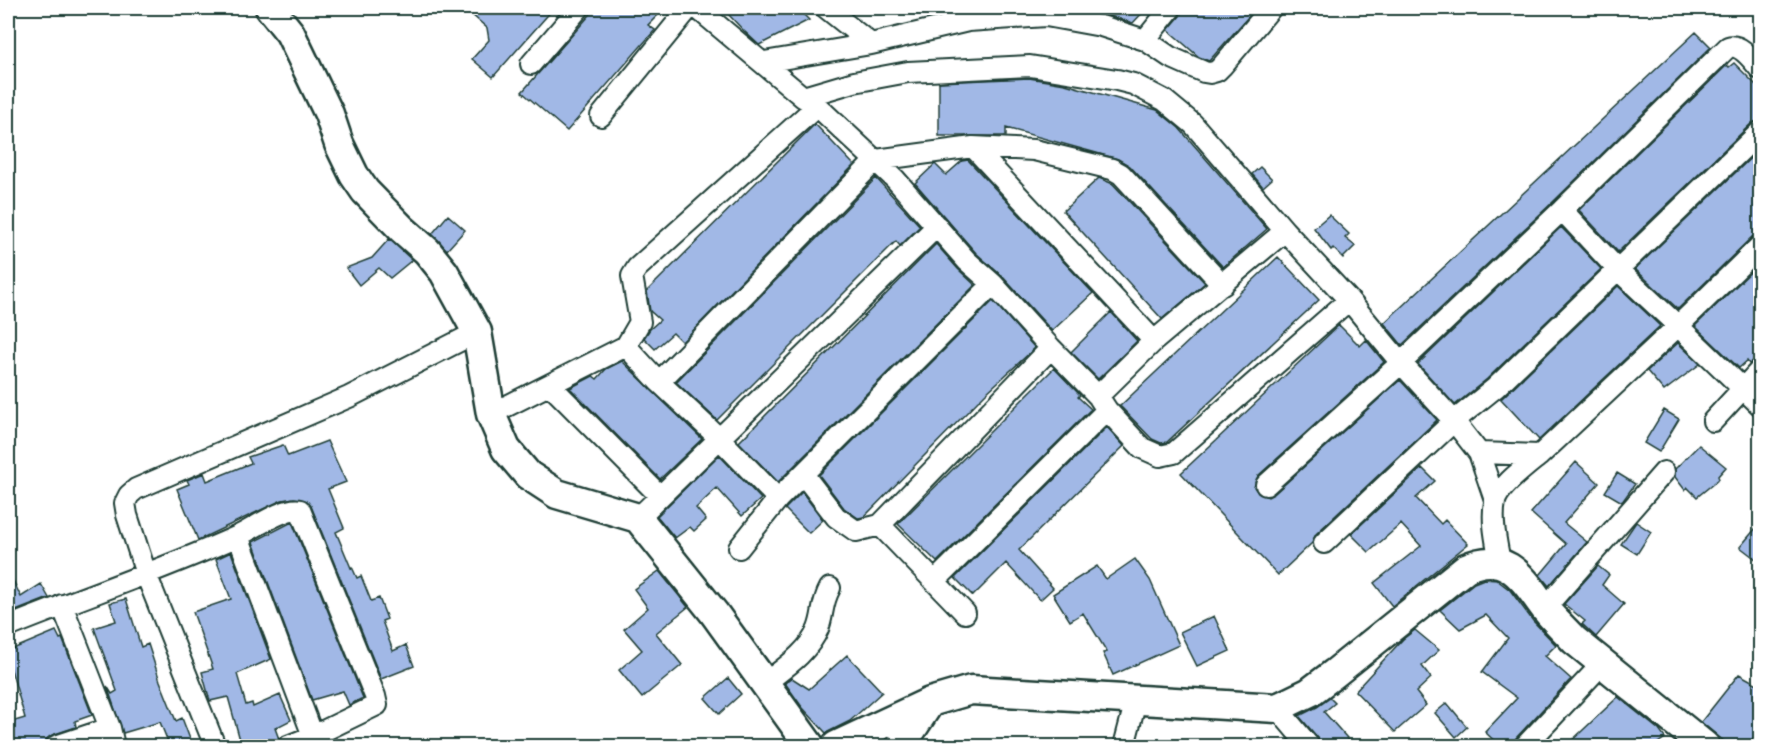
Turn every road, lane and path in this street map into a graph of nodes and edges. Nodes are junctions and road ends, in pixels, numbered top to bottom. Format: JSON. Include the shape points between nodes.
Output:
{"nodes":[{"id":1,"x":270,"y":8,"type":"edge"},
{"id":2,"x":579,"y":8,"type":"edge"},
{"id":3,"x":689,"y":8,"type":"edge"},
{"id":4,"x":826,"y":8,"type":"edge"},
{"id":5,"x":1171,"y":8,"type":"edge"},
{"id":6,"x":1271,"y":8,"type":"edge"},
{"id":7,"x":708,"y":11,"type":"edge"},
{"id":8,"x":1049,"y":12,"type":"edge"},
{"id":9,"x":961,"y":14,"type":"edge"},
{"id":10,"x":1145,"y":40,"type":"junction"},
{"id":11,"x":871,"y":44,"type":"junction"},
{"id":12,"x":531,"y":64,"type":"dead end"},
{"id":13,"x":766,"y":64,"type":"junction"},
{"id":14,"x":1761,"y":69,"type":"edge"},
{"id":15,"x":804,"y":96,"type":"junction"},
{"id":16,"x":601,"y":116,"type":"dead end"},
{"id":17,"x":1761,"y":132,"type":"edge"},
{"id":18,"x":973,"y":147,"type":"junction"},
{"id":19,"x":876,"y":160,"type":"junction"},
{"id":20,"x":1562,"y":210,"type":"junction"},
{"id":21,"x":937,"y":226,"type":"junction"},
{"id":22,"x":1285,"y":231,"type":"junction"},
{"id":23,"x":1761,"y":246,"type":"edge"},
{"id":24,"x":1618,"y":270,"type":"junction"},
{"id":25,"x":993,"y":284,"type":"junction"},
{"id":26,"x":1223,"y":285,"type":"junction"},
{"id":27,"x":1349,"y":300,"type":"junction"},
{"id":28,"x":470,"y":321,"type":"junction"},
{"id":29,"x":1678,"y":326,"type":"junction"},
{"id":30,"x":1154,"y":341,"type":"junction"},
{"id":31,"x":626,"y":346,"type":"junction"},
{"id":32,"x":1051,"y":348,"type":"junction"},
{"id":33,"x":1401,"y":363,"type":"junction"},
{"id":34,"x":1761,"y":370,"type":"edge"},
{"id":35,"x":659,"y":382,"type":"junction"},
{"id":36,"x":550,"y":385,"type":"junction"},
{"id":37,"x":1743,"y":388,"type":"junction"},
{"id":38,"x":1102,"y":403,"type":"junction"},
{"id":39,"x":1761,"y":405,"type":"edge"},
{"id":40,"x":491,"y":414,"type":"junction"},
{"id":41,"x":1454,"y":421,"type":"junction"},
{"id":42,"x":1713,"y":421,"type":"dead end"},
{"id":43,"x":720,"y":439,"type":"junction"},
{"id":44,"x":1479,"y":453,"type":"junction"},
{"id":45,"x":1540,"y":454,"type":"junction"},
{"id":46,"x":1664,"y":472,"type":"dead end"},
{"id":47,"x":803,"y":474,"type":"junction"},
{"id":48,"x":1266,"y":485,"type":"dead end"},
{"id":49,"x":660,"y":496,"type":"junction"},
{"id":50,"x":778,"y":499,"type":"junction"},
{"id":51,"x":1495,"y":500,"type":"junction"},
{"id":52,"x":638,"y":518,"type":"junction"},
{"id":53,"x":880,"y":525,"type":"junction"},
{"id":54,"x":238,"y":536,"type":"junction"},
{"id":55,"x":1324,"y":543,"type":"dead end"},
{"id":56,"x":740,"y":548,"type":"dead end"},
{"id":57,"x":1500,"y":563,"type":"junction"},
{"id":58,"x":146,"y":574,"type":"junction"},
{"id":59,"x":935,"y":581,"type":"junction"},
{"id":60,"x":830,"y":588,"type":"dead end"},
{"id":61,"x":62,"y":605,"type":"junction"},
{"id":62,"x":1545,"y":608,"type":"junction"},
{"id":63,"x":965,"y":613,"type":"dead end"},
{"id":64,"x":8,"y":627,"type":"edge"},
{"id":65,"x":1603,"y":663,"type":"junction"},
{"id":66,"x":765,"y":683,"type":"junction"},
{"id":67,"x":1136,"y":700,"type":"junction"},
{"id":68,"x":930,"y":702,"type":"junction"},
{"id":69,"x":1277,"y":708,"type":"junction"},
{"id":70,"x":313,"y":736,"type":"junction"},
{"id":71,"x":112,"y":737,"type":"edge"},
{"id":72,"x":56,"y":747,"type":"edge"},
{"id":73,"x":214,"y":747,"type":"edge"},
{"id":74,"x":288,"y":747,"type":"edge"},
{"id":75,"x":810,"y":747,"type":"edge"},
{"id":76,"x":836,"y":747,"type":"edge"},
{"id":77,"x":901,"y":747,"type":"edge"},
{"id":78,"x":1124,"y":747,"type":"edge"},
{"id":79,"x":1309,"y":747,"type":"edge"},
{"id":80,"x":1525,"y":747,"type":"edge"},
{"id":81,"x":1705,"y":747,"type":"edge"}],
"edges":[{"from":1,"to":28,"type":"street","via":[[290,33],[354,175],[444,272]]},
{"from":2,"to":12,"type":"street"},
{"from":3,"to":16,"type":"street"},
{"from":4,"to":11,"type":"street"},
{"from":5,"to":10,"type":"street"},
{"from":6,"to":10,"type":"street","via":[[1222,66],[1210,73],[1170,57]]},
{"from":7,"to":13,"type":"street"},
{"from":8,"to":9,"type":"street"},
{"from":8,"to":10,"type":"street"},
{"from":9,"to":11,"type":"street"},
{"from":11,"to":13,"type":"street"},
{"from":13,"to":15,"type":"street"},
{"from":14,"to":20,"type":"street","via":[[1739,47],[1728,47]]},
{"from":15,"to":19,"type":"street"},
{"from":15,"to":22,"type":"street","via":[[908,72],[1030,66],[1133,84],[1164,100],[1193,124]]},
{"from":15,"to":31,"type":"street","via":[[637,268],[632,276],[640,322]]},
{"from":17,"to":24,"type":"street"},
{"from":18,"to":19,"type":"street"},
{"from":18,"to":26,"type":"street","via":[[1034,150],[1112,169],[1121,174]]},
{"from":18,"to":30,"type":"street"},
{"from":19,"to":21,"type":"street"},
{"from":19,"to":35,"type":"street"},
{"from":20,"to":24,"type":"street"},
{"from":20,"to":33,"type":"street"},
{"from":21,"to":25,"type":"street","via":[[966,261]]},
{"from":21,"to":43,"type":"street"},
{"from":22,"to":26,"type":"street"},
{"from":22,"to":27,"type":"street"},
{"from":23,"to":29,"type":"street"},
{"from":24,"to":29,"type":"street"},
{"from":24,"to":41,"type":"street","via":[[1495,388]]},
{"from":25,"to":32,"type":"street"},
{"from":25,"to":47,"type":"street"},
{"from":26,"to":30,"type":"street"},
{"from":27,"to":33,"type":"street"},
{"from":27,"to":38,"type":"street","via":[[1174,453],[1160,456],[1142,448]]},
{"from":28,"to":40,"type":"street"},
{"from":28,"to":58,"type":"street","via":[[349,397],[136,489],[125,503]]},
{"from":29,"to":37,"type":"street"},
{"from":29,"to":45,"type":"street"},
{"from":30,"to":38,"type":"street"},
{"from":31,"to":35,"type":"street"},
{"from":31,"to":36,"type":"street"},
{"from":32,"to":38,"type":"street"},
{"from":32,"to":53,"type":"street"},
{"from":33,"to":41,"type":"street"},
{"from":33,"to":48,"type":"street"},
{"from":34,"to":37,"type":"street"},
{"from":35,"to":43,"type":"street"},
{"from":36,"to":40,"type":"street"},
{"from":36,"to":49,"type":"street"},
{"from":37,"to":39,"type":"street"},
{"from":37,"to":42,"type":"street"},
{"from":38,"to":59,"type":"street"},
{"from":40,"to":52,"type":"street","via":[[506,449],[542,485],[568,498]]},
{"from":41,"to":44,"type":"street"},
{"from":41,"to":55,"type":"street"},
{"from":43,"to":49,"type":"street"},
{"from":43,"to":50,"type":"street"},
{"from":44,"to":45,"type":"street"},
{"from":44,"to":51,"type":"street"},
{"from":45,"to":51,"type":"street"},
{"from":46,"to":62,"type":"street"},
{"from":47,"to":50,"type":"street"},
{"from":47,"to":53,"type":"street","via":[[837,517],[856,531]]},
{"from":49,"to":52,"type":"street"},
{"from":50,"to":56,"type":"street"},
{"from":51,"to":57,"type":"street"},
{"from":52,"to":66,"type":"street"},
{"from":53,"to":59,"type":"street"},
{"from":54,"to":58,"type":"street"},
{"from":54,"to":70,"type":"street"},
{"from":54,"to":70,"type":"street","via":[[289,510],[302,512],[375,696],[375,708]]},
{"from":57,"to":62,"type":"street","via":[[1516,573]]},
{"from":57,"to":69,"type":"street","via":[[1485,561],[1466,568],[1335,674]]},
{"from":58,"to":61,"type":"street"},
{"from":58,"to":73,"type":"street"},
{"from":59,"to":63,"type":"street"},
{"from":60,"to":66,"type":"street","via":[[812,640]]},
{"from":61,"to":64,"type":"street"},
{"from":61,"to":71,"type":"street"},
{"from":62,"to":65,"type":"street","via":[[1574,640]]},
{"from":65,"to":80,"type":"street"},
{"from":65,"to":81,"type":"street"},
{"from":66,"to":75,"type":"street"},
{"from":67,"to":68,"type":"street","via":[[982,690]]},
{"from":67,"to":69,"type":"street"},
{"from":67,"to":78,"type":"street"},
{"from":68,"to":76,"type":"street"},
{"from":68,"to":77,"type":"street"},
{"from":69,"to":79,"type":"street"},
{"from":70,"to":74,"type":"street"},
{"from":71,"to":72,"type":"street"}]}
